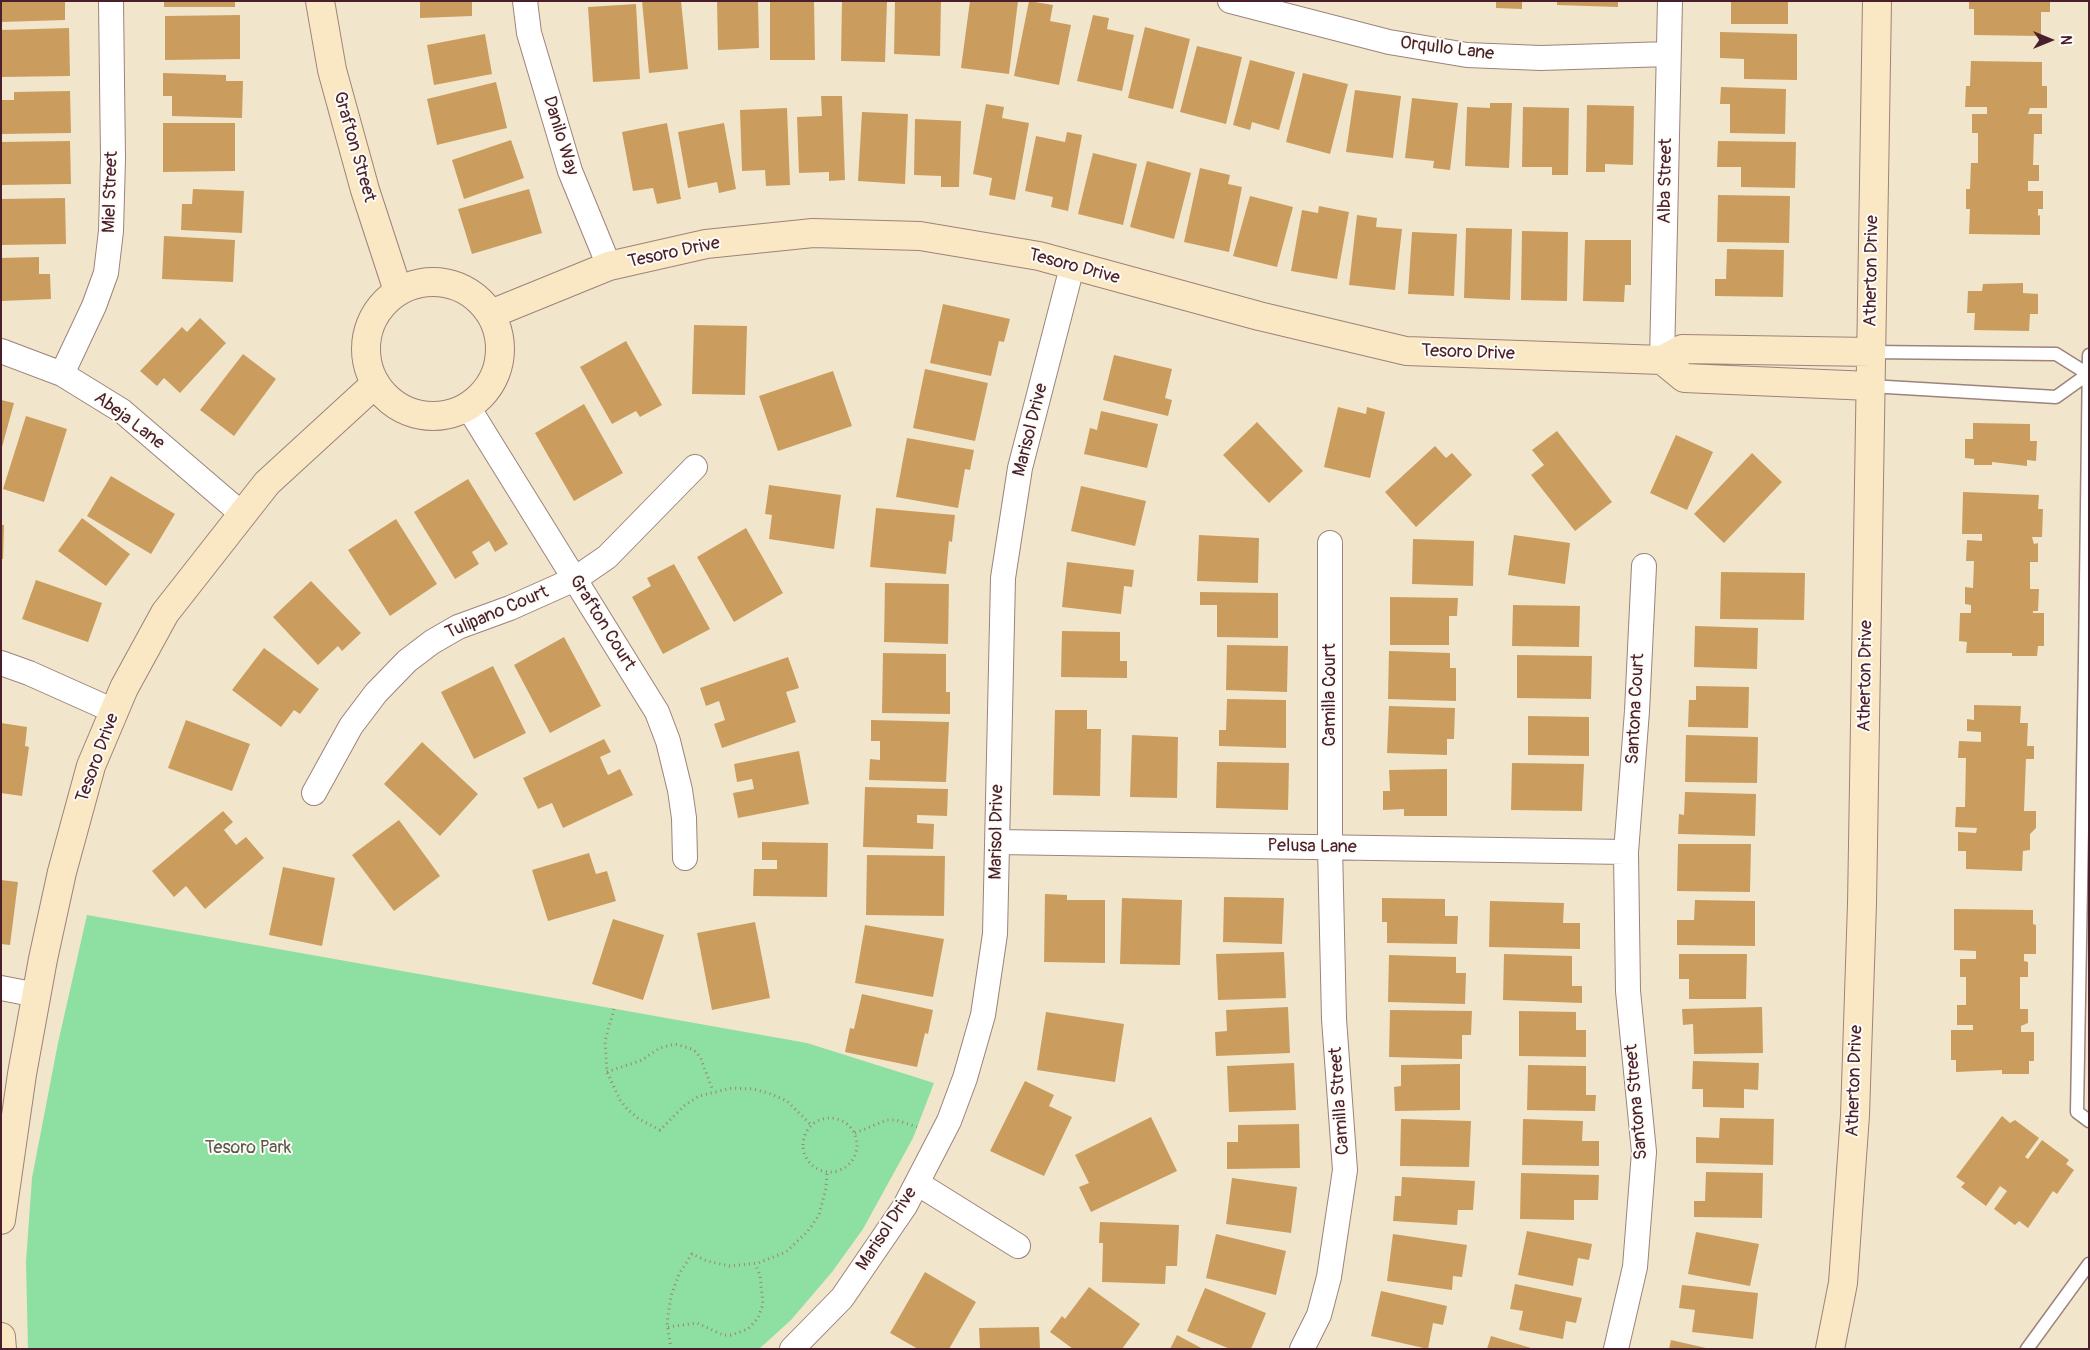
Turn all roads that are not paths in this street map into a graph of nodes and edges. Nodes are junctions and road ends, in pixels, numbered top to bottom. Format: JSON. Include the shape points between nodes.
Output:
{"nodes":[{"id":1,"x":111,"y":1,"type":"edge"},
{"id":2,"x":320,"y":1,"type":"edge"},
{"id":3,"x":525,"y":1,"type":"edge"},
{"id":4,"x":1230,"y":1,"type":"edge"},
{"id":5,"x":1670,"y":1,"type":"edge"},
{"id":6,"x":1877,"y":1,"type":"edge"},
{"id":7,"x":1668,"y":54,"type":"junction"},
{"id":8,"x":609,"y":266,"type":"junction"},
{"id":9,"x":1072,"y":267,"type":"junction"},
{"id":10,"x":398,"y":291,"type":"junction"},
{"id":11,"x":490,"y":314,"type":"junction"},
{"id":12,"x":1,"y":351,"type":"edge"},
{"id":13,"x":1871,"y":352,"type":"junction"},
{"id":14,"x":2089,"y":355,"type":"edge"},
{"id":15,"x":1662,"y":360,"type":"junction"},
{"id":16,"x":62,"y":374,"type":"junction"},
{"id":17,"x":2088,"y":374,"type":"edge"},
{"id":18,"x":375,"y":384,"type":"junction"},
{"id":19,"x":1870,"y":386,"type":"junction"},
{"id":20,"x":468,"y":407,"type":"junction"},
{"id":21,"x":695,"y":467,"type":"dead end"},
{"id":22,"x":242,"y":514,"type":"junction"},
{"id":23,"x":1330,"y":543,"type":"dead end"},
{"id":24,"x":1644,"y":566,"type":"dead end"},
{"id":25,"x":574,"y":579,"type":"junction"},
{"id":26,"x":2087,"y":659,"type":"edge"},
{"id":27,"x":1,"y":663,"type":"edge"},
{"id":28,"x":114,"y":712,"type":"junction"},
{"id":29,"x":314,"y":793,"type":"dead end"},
{"id":30,"x":997,"y":842,"type":"junction"},
{"id":31,"x":1330,"y":847,"type":"junction"},
{"id":32,"x":1626,"y":852,"type":"junction"},
{"id":33,"x":685,"y":858,"type":"dead end"},
{"id":34,"x":1,"y":988,"type":"edge"},
{"id":35,"x":36,"y":995,"type":"junction"},
{"id":36,"x":2089,"y":1121,"type":"edge"},
{"id":37,"x":917,"y":1183,"type":"junction"},
{"id":38,"x":1,"y":1220,"type":"edge"},
{"id":39,"x":1018,"y":1246,"type":"dead end"},
{"id":40,"x":2089,"y":1264,"type":"edge"},
{"id":41,"x":1,"y":1337,"type":"edge"},
{"id":42,"x":2,"y":1349,"type":"edge"},
{"id":43,"x":792,"y":1349,"type":"edge"},
{"id":44,"x":1302,"y":1349,"type":"edge"},
{"id":45,"x":1616,"y":1349,"type":"edge"},
{"id":46,"x":1830,"y":1349,"type":"edge"},
{"id":47,"x":2027,"y":1349,"type":"edge"}],
"edges":[{"from":1,"to":16,"type":"street","name":"Miel Street","via":[[113,159],[106,273]]},
{"from":2,"to":10,"type":"street","name":"Grafton Street","via":[[332,70],[364,190]]},
{"from":3,"to":8,"type":"street","name":"Danilo Way","via":[[529,33],[570,171]]},
{"from":4,"to":7,"type":"street","name":"Orqullo Lane","via":[[1389,42],[1467,55],[1541,58]]},
{"from":5,"to":7,"type":"street","name":"Alba Street"},
{"from":6,"to":13,"type":"street","name":"Atherton Drive"},
{"from":7,"to":15,"type":"street","name":"Alba Street"},
{"from":8,"to":9,"type":"street","name":"Tesoro Drive","via":[[706,244],[813,233],[920,236],[1039,256]]},
{"from":8,"to":11,"type":"street","name":"Tesoro Drive"},
{"from":9,"to":15,"type":"street","name":"Tesoro Drive","via":[[1406,351]]},
{"from":9,"to":30,"type":"street","name":"Marisol Drive","via":[[1020,468],[1003,578]]},
{"from":10,"to":11,"type":"street","via":[[422,282],[449,284],[474,296]]},
{"from":10,"to":18,"type":"street","via":[[380,307],[367,333],[367,363]]},
{"from":11,"to":20,"type":"street","via":[[499,337],[498,365],[488,387]]},
{"from":12,"to":16,"type":"street","name":"Abeja Lane"},
{"from":13,"to":15,"type":"street","name":"Tesoro Drive","via":[[1682,349]]},
{"from":13,"to":17,"type":"lane","via":[[2056,354]]},
{"from":13,"to":19,"type":"street","name":"Atherton Drive"},
{"from":14,"to":17,"type":"lane"},
{"from":15,"to":19,"type":"street","via":[[1684,378]]},
{"from":16,"to":22,"type":"street","name":"Abeja Lane","via":[[122,411]]},
{"from":17,"to":19,"type":"lane","via":[[2056,397]]},
{"from":17,"to":26,"type":"lane"},
{"from":18,"to":20,"type":"street","via":[[392,403],[417,415],[441,416]]},
{"from":18,"to":22,"type":"street","name":"Tesoro Drive","via":[[268,483]]},
{"from":19,"to":46,"type":"street","name":"Atherton Drive","via":[[1855,1115],[1843,1283]]},
{"from":20,"to":25,"type":"street","name":"Grafton Court"},
{"from":21,"to":25,"type":"street","name":"Tulipano Court","via":[[607,557]]},
{"from":22,"to":28,"type":"street","name":"Tesoro Drive","via":[[165,613]]},
{"from":23,"to":31,"type":"street","name":"Camilla Court"},
{"from":24,"to":32,"type":"street","name":"Santona Court"},
{"from":25,"to":29,"type":"street","name":"Tulipano Court","via":[[458,627],[407,660],[376,693],[352,726]]},
{"from":25,"to":33,"type":"street","name":"Grafton Court","via":[[657,712],[680,790]]},
{"from":26,"to":36,"type":"lane","via":[[2077,1112]]},
{"from":27,"to":28,"type":"street"},
{"from":28,"to":35,"type":"street","name":"Tesoro Drive","via":[[91,766],[62,872]]},
{"from":30,"to":31,"type":"street","name":"Pelusa Lane"},
{"from":30,"to":37,"type":"street","name":"Marisol Drive","via":[[995,934],[983,1015],[949,1121]]},
{"from":31,"to":32,"type":"street","name":"Pelusa Lane"},
{"from":31,"to":44,"type":"street","name":"Camilla Street","via":[[1334,1019],[1345,1170],[1329,1278],[1318,1315]]},
{"from":32,"to":45,"type":"street","name":"Santona Street","via":[[1628,991],[1644,1152],[1636,1267]]},
{"from":34,"to":35,"type":"street"},
{"from":35,"to":38,"type":"street","name":"Tesoro Drive"},
{"from":37,"to":39,"type":"street"},
{"from":37,"to":43,"type":"street","name":"Marisol Drive","via":[[905,1206],[842,1298]]},
{"from":40,"to":47,"type":"lane"},
{"from":41,"to":42,"type":"street"}]}
